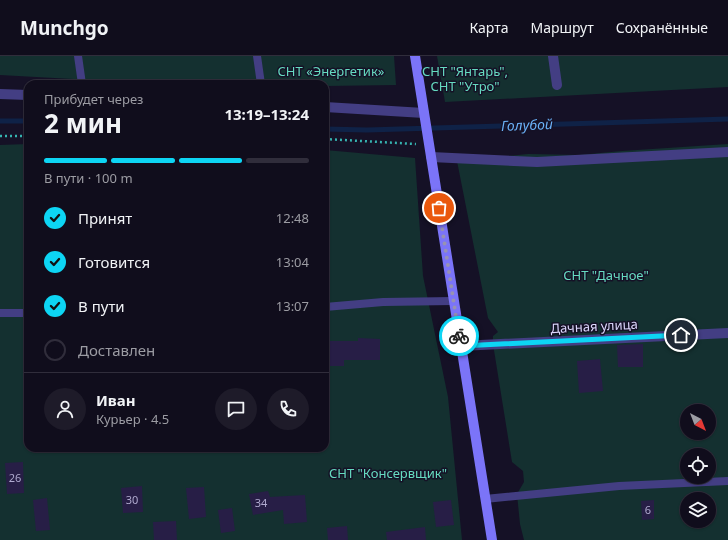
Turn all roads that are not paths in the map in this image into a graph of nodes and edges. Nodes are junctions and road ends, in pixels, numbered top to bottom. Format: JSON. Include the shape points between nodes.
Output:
{"nodes":[{"id":1,"x":78,"y":56,"type":"edge"},
{"id":2,"x":257,"y":56,"type":"edge"},
{"id":3,"x":415,"y":56,"type":"edge"},
{"id":4,"x":553,"y":56,"type":"edge"},
{"id":5,"x":81,"y":80,"type":"edge"},
{"id":6,"x":260,"y":80,"type":"edge"},
{"id":7,"x":557,"y":85,"type":"dead end"},
{"id":8,"x":0,"y":94,"type":"edge"},
{"id":9,"x":24,"y":96,"type":"edge"},
{"id":10,"x":329,"y":107,"type":"edge"},
{"id":11,"x":424,"y":113,"type":"junction"},
{"id":12,"x":728,"y":152,"type":"edge"},
{"id":13,"x":431,"y":158,"type":"junction"},
{"id":14,"x":454,"y":300,"type":"junction"},
{"id":15,"x":329,"y":307,"type":"edge"},
{"id":16,"x":0,"y":312,"type":"edge"},
{"id":17,"x":24,"y":313,"type":"edge"},
{"id":18,"x":728,"y":333,"type":"edge"},
{"id":19,"x":461,"y":346,"type":"junction"},
{"id":20,"x":728,"y":481,"type":"edge"},
{"id":21,"x":485,"y":499,"type":"junction"},
{"id":22,"x":492,"y":540,"type":"edge"}],
"edges":[{"from":1,"to":5,"type":"lane"},
{"from":2,"to":6,"type":"lane"},
{"from":3,"to":11,"type":"street"},
{"from":4,"to":7,"type":"street"},
{"from":8,"to":9,"type":"street"},
{"from":10,"to":11,"type":"street"},
{"from":11,"to":13,"type":"street"},
{"from":12,"to":13,"type":"street","via":[[537,162]]},
{"from":13,"to":14,"type":"street"},
{"from":14,"to":15,"type":"lane"},
{"from":14,"to":19,"type":"street"},
{"from":16,"to":17,"type":"lane"},
{"from":18,"to":19,"type":"street","name":"Дачная улица"},
{"from":19,"to":21,"type":"street"},
{"from":20,"to":21,"type":"lane","via":[[619,486]]},
{"from":21,"to":22,"type":"street"}]}
